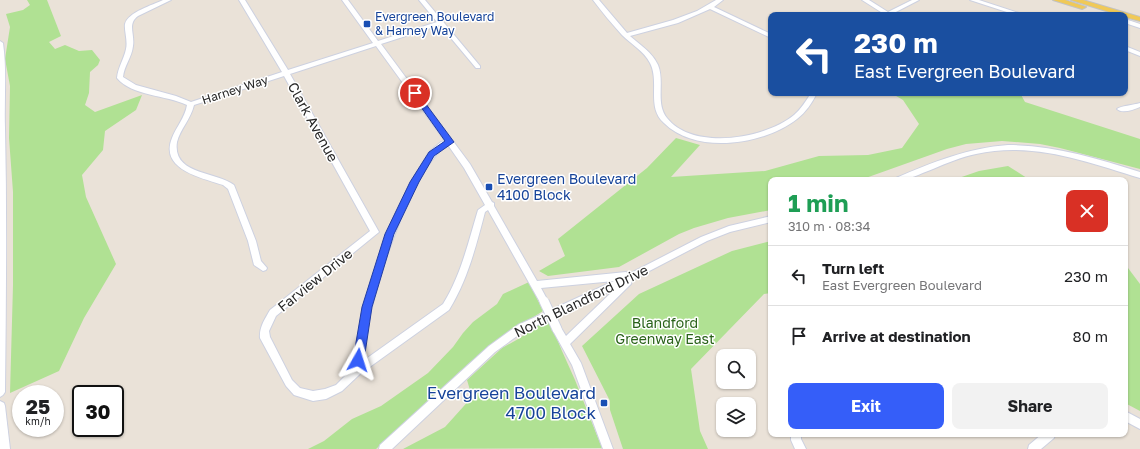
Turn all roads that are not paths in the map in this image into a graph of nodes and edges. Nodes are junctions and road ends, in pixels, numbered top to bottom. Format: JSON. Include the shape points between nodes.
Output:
{"nodes":[{"id":1,"x":168,"y":0,"type":"edge"},
{"id":2,"x":242,"y":0,"type":"edge"},
{"id":3,"x":346,"y":0,"type":"edge"},
{"id":4,"x":422,"y":0,"type":"edge"},
{"id":5,"x":596,"y":0,"type":"edge"},
{"id":6,"x":720,"y":0,"type":"edge"},
{"id":7,"x":865,"y":0,"type":"edge"},
{"id":8,"x":916,"y":0,"type":"edge"},
{"id":9,"x":973,"y":0,"type":"edge"},
{"id":10,"x":1057,"y":0,"type":"edge"},
{"id":11,"x":1075,"y":0,"type":"edge"},
{"id":12,"x":710,"y":7,"type":"junction"},
{"id":13,"x":883,"y":12,"type":"edge"},
{"id":14,"x":894,"y":12,"type":"edge"},
{"id":15,"x":1012,"y":12,"type":"edge"},
{"id":16,"x":1099,"y":12,"type":"edge"},
{"id":17,"x":1116,"y":12,"type":"edge"},
{"id":18,"x":1128,"y":15,"type":"edge"},
{"id":19,"x":1140,"y":19,"type":"edge"},
{"id":20,"x":1128,"y":21,"type":"edge"},
{"id":21,"x":440,"y":23,"type":"junction"},
{"id":22,"x":1140,"y":25,"type":"edge"},
{"id":23,"x":768,"y":35,"type":"edge"},
{"id":24,"x":628,"y":36,"type":"junction"},
{"id":25,"x":0,"y":42,"type":"edge"},
{"id":26,"x":378,"y":42,"type":"junction"},
{"id":27,"x":1128,"y":49,"type":"edge"},
{"id":28,"x":1140,"y":54,"type":"edge"},
{"id":29,"x":478,"y":67,"type":"dead end"},
{"id":30,"x":286,"y":73,"type":"junction"},
{"id":31,"x":812,"y":96,"type":"edge"},
{"id":32,"x":191,"y":104,"type":"junction"},
{"id":33,"x":1140,"y":105,"type":"edge"},
{"id":34,"x":1120,"y":109,"type":"dead end"},
{"id":35,"x":450,"y":142,"type":"junction"},
{"id":36,"x":1140,"y":175,"type":"edge"},
{"id":37,"x":906,"y":177,"type":"edge"},
{"id":38,"x":490,"y":205,"type":"junction"},
{"id":39,"x":768,"y":220,"type":"edge"},
{"id":40,"x":374,"y":232,"type":"junction"},
{"id":41,"x":390,"y":234,"type":"junction"},
{"id":42,"x":263,"y":268,"type":"dead end"},
{"id":43,"x":633,"y":276,"type":"junction"},
{"id":44,"x":534,"y":284,"type":"junction"},
{"id":45,"x":565,"y":343,"type":"junction"},
{"id":46,"x":357,"y":371,"type":"junction"},
{"id":47,"x":0,"y":392,"type":"edge"},
{"id":48,"x":0,"y":406,"type":"edge"},
{"id":49,"x":1128,"y":418,"type":"edge"},
{"id":50,"x":1140,"y":424,"type":"edge"},
{"id":51,"x":796,"y":437,"type":"edge"},
{"id":52,"x":1047,"y":437,"type":"edge"},
{"id":53,"x":4,"y":449,"type":"edge"},
{"id":54,"x":384,"y":449,"type":"edge"},
{"id":55,"x":608,"y":449,"type":"edge"},
{"id":56,"x":802,"y":449,"type":"edge"},
{"id":57,"x":1033,"y":449,"type":"edge"}],
"edges":[{"from":1,"to":32,"type":"street","via":[[132,18],[128,25],[131,36],[130,48],[120,78],[135,88],[171,96]]},
{"from":2,"to":30,"type":"street","name":"Clark Avenue"},
{"from":3,"to":26,"type":"street"},
{"from":4,"to":21,"type":"street"},
{"from":5,"to":24,"type":"street"},
{"from":6,"to":12,"type":"street"},
{"from":7,"to":13,"type":"street"},
{"from":8,"to":14,"type":"street"},
{"from":9,"to":15,"type":"street"},
{"from":10,"to":16,"type":"main road"},
{"from":11,"to":17,"type":"main road"},
{"from":12,"to":23,"type":"street"},
{"from":12,"to":24,"type":"street","via":[[686,19]]},
{"from":18,"to":19,"type":"main road"},
{"from":20,"to":22,"type":"main road"},
{"from":21,"to":26,"type":"street","name":"Harney Way"},
{"from":21,"to":29,"type":"street"},
{"from":24,"to":31,"type":"street","via":[[655,65],[658,110],[665,121],[679,132],[699,140],[722,141],[768,132],[789,122],[804,110]]},
{"from":25,"to":47,"type":"street"},
{"from":26,"to":30,"type":"street","name":"Harney Way"},
{"from":26,"to":35,"type":"street"},
{"from":27,"to":28,"type":"street"},
{"from":30,"to":32,"type":"street","name":"Harney Way"},
{"from":30,"to":40,"type":"street","name":"Clark Avenue"},
{"from":32,"to":42,"type":"street","via":[[190,112],[174,141],[176,161],[185,169],[231,187],[252,241],[257,263]]},
{"from":33,"to":34,"type":"street"},
{"from":35,"to":38,"type":"street"},
{"from":35,"to":41,"type":"street","via":[[432,154],[415,182]]},
{"from":36,"to":37,"type":"street","via":[[1048,149],[1007,147],[986,149],[945,161]]},
{"from":38,"to":44,"type":"street"},
{"from":38,"to":46,"type":"street","name":"Farview Drive","via":[[482,210],[460,283],[446,306]]},
{"from":39,"to":43,"type":"street","name":"North Blandford Drive","via":[[729,229],[704,239]]},
{"from":40,"to":41,"type":"street"},
{"from":40,"to":46,"type":"street","name":"Farview Drive","via":[[281,307],[264,331],[265,338],[289,383],[297,392],[313,396],[326,394],[339,388]]},
{"from":41,"to":46,"type":"street","via":[[367,307]]},
{"from":43,"to":44,"type":"street"},
{"from":43,"to":45,"type":"street"},
{"from":43,"to":54,"type":"street","name":"North Blandford Drive","via":[[521,328],[492,349]]},
{"from":44,"to":45,"type":"street","bridge":true},
{"from":45,"to":55,"type":"street","via":[[576,363]]},
{"from":48,"to":53,"type":"street"},
{"from":49,"to":50,"type":"street"},
{"from":51,"to":56,"type":"street"},
{"from":52,"to":57,"type":"street"}]}
